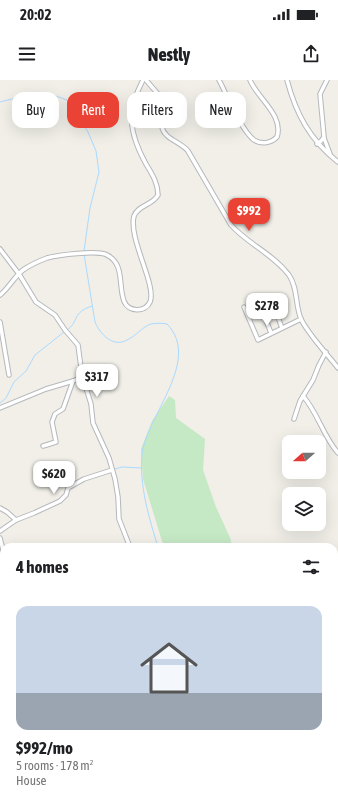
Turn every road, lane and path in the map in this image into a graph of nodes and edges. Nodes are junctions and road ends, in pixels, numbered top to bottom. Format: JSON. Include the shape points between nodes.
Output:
{"nodes":[{"id":1,"x":144,"y":80,"type":"edge"},
{"id":2,"x":219,"y":80,"type":"edge"},
{"id":3,"x":250,"y":80,"type":"edge"},
{"id":4,"x":287,"y":80,"type":"edge"},
{"id":5,"x":327,"y":80,"type":"edge"},
{"id":6,"x":324,"y":137,"type":"junction"},
{"id":7,"x":318,"y":144,"type":"junction"},
{"id":8,"x":331,"y":156,"type":"junction"},
{"id":9,"x":338,"y":162,"type":"edge"},
{"id":10,"x":0,"y":249,"type":"edge"},
{"id":11,"x":19,"y":274,"type":"junction"},
{"id":12,"x":0,"y":294,"type":"edge"},
{"id":13,"x":271,"y":299,"type":"dead end"},
{"id":14,"x":259,"y":302,"type":"dead end"},
{"id":15,"x":244,"y":307,"type":"dead end"},
{"id":16,"x":301,"y":319,"type":"junction"},
{"id":17,"x":0,"y":322,"type":"edge"},
{"id":18,"x":282,"y":328,"type":"junction"},
{"id":19,"x":271,"y":334,"type":"junction"},
{"id":20,"x":326,"y":352,"type":"junction"},
{"id":21,"x":338,"y":368,"type":"edge"},
{"id":22,"x":9,"y":375,"type":"dead end"},
{"id":23,"x":82,"y":377,"type":"junction"},
{"id":24,"x":73,"y":381,"type":"junction"},
{"id":25,"x":302,"y":396,"type":"junction"},
{"id":26,"x":0,"y":408,"type":"edge"},
{"id":27,"x":294,"y":419,"type":"dead end"},
{"id":28,"x":43,"y":446,"type":"dead end"},
{"id":29,"x":338,"y":453,"type":"edge"},
{"id":30,"x":112,"y":470,"type":"junction"},
{"id":31,"x":0,"y":508,"type":"edge"},
{"id":32,"x":16,"y":520,"type":"junction"},
{"id":33,"x":0,"y":531,"type":"edge"},
{"id":34,"x":128,"y":543,"type":"edge"}],
"edges":[{"from":1,"to":11,"type":"street","via":[[135,98],[131,124],[136,144],[156,181],[158,195],[155,201],[137,212],[134,218],[137,244],[151,294],[150,303],[138,310],[126,305],[119,269],[115,262],[104,254],[48,258],[27,267]]},
{"from":1,"to":16,"type":"street","via":[[173,109],[163,131],[188,151],[230,225],[275,261],[290,277],[295,287]]},
{"from":2,"to":3,"type":"street","via":[[250,135],[260,142],[271,142],[277,137],[278,123]]},
{"from":4,"to":7,"type":"street","via":[[299,115]]},
{"from":5,"to":6,"type":"street","via":[[320,94]]},
{"from":6,"to":7,"type":"street"},
{"from":6,"to":8,"type":"street"},
{"from":7,"to":8,"type":"street"},
{"from":8,"to":9,"type":"street"},
{"from":10,"to":11,"type":"street"},
{"from":11,"to":12,"type":"street"},
{"from":11,"to":23,"type":"street","via":[[36,302],[55,315],[76,342]]},
{"from":13,"to":18,"type":"street"},
{"from":14,"to":19,"type":"street"},
{"from":15,"to":19,"type":"street","via":[[257,339]]},
{"from":16,"to":18,"type":"street"},
{"from":16,"to":20,"type":"street"},
{"from":17,"to":22,"type":"street"},
{"from":18,"to":19,"type":"street"},
{"from":20,"to":21,"type":"street"},
{"from":20,"to":25,"type":"street"},
{"from":23,"to":24,"type":"street"},
{"from":23,"to":30,"type":"street","via":[[91,404],[93,423]]},
{"from":24,"to":26,"type":"street"},
{"from":24,"to":28,"type":"street","via":[[63,409],[55,414],[52,422],[56,442]]},
{"from":25,"to":27,"type":"street"},
{"from":25,"to":29,"type":"street"},
{"from":30,"to":32,"type":"street","via":[[84,479],[68,488],[66,496],[60,501]]},
{"from":30,"to":34,"type":"street","via":[[117,489],[119,519]]},
{"from":31,"to":32,"type":"street"},
{"from":32,"to":33,"type":"street"}]}
